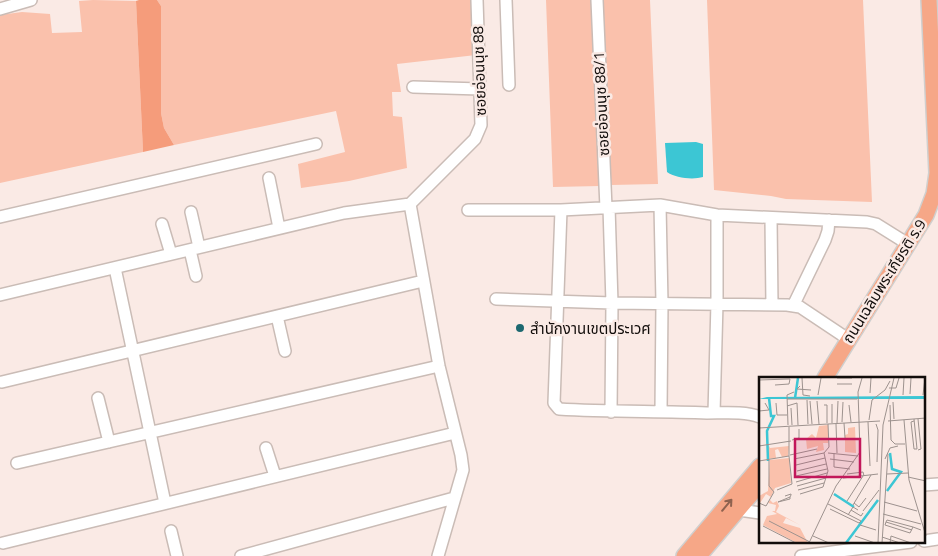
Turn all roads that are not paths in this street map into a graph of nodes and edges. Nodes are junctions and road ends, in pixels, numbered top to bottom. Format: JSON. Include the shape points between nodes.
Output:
{"nodes":[{"id":1,"x":31,"y":0,"type":"edge"},
{"id":2,"x":477,"y":0,"type":"edge"},
{"id":3,"x":506,"y":0,"type":"edge"},
{"id":4,"x":596,"y":0,"type":"edge"},
{"id":5,"x":929,"y":0,"type":"edge"},
{"id":6,"x":0,"y":9,"type":"edge"},
{"id":7,"x":509,"y":85,"type":"dead end"},
{"id":8,"x":413,"y":87,"type":"dead end"},
{"id":9,"x":480,"y":88,"type":"junction"},
{"id":10,"x":316,"y":144,"type":"dead end"},
{"id":11,"x":269,"y":178,"type":"dead end"},
{"id":12,"x":410,"y":204,"type":"junction"},
{"id":13,"x":660,"y":206,"type":"junction"},
{"id":14,"x":608,"y":208,"type":"junction"},
{"id":15,"x":468,"y":210,"type":"dead end"},
{"id":16,"x":562,"y":210,"type":"junction"},
{"id":17,"x":191,"y":212,"type":"dead end"},
{"id":18,"x":938,"y":213,"type":"edge"},
{"id":19,"x":718,"y":215,"type":"junction"},
{"id":20,"x":0,"y":217,"type":"edge"},
{"id":21,"x":771,"y":218,"type":"junction"},
{"id":22,"x":828,"y":220,"type":"junction"},
{"id":23,"x":162,"y":224,"type":"dead end"},
{"id":24,"x":279,"y":228,"type":"junction"},
{"id":25,"x":908,"y":244,"type":"junction"},
{"id":26,"x":195,"y":248,"type":"junction"},
{"id":27,"x":171,"y":254,"type":"junction"},
{"id":28,"x":115,"y":268,"type":"junction"},
{"id":29,"x":196,"y":276,"type":"dead end"},
{"id":30,"x":423,"y":281,"type":"junction"},
{"id":31,"x":0,"y":296,"type":"edge"},
{"id":32,"x":496,"y":299,"type":"dead end"},
{"id":33,"x":559,"y":301,"type":"junction"},
{"id":34,"x":612,"y":303,"type":"junction"},
{"id":35,"x":717,"y":303,"type":"junction"},
{"id":36,"x":662,"y":304,"type":"junction"},
{"id":37,"x":772,"y":305,"type":"junction"},
{"id":38,"x":793,"y":306,"type":"junction"},
{"id":39,"x":277,"y":316,"type":"junction"},
{"id":40,"x":848,"y":339,"type":"junction"},
{"id":41,"x":132,"y":351,"type":"junction"},
{"id":42,"x":285,"y":351,"type":"dead end"},
{"id":43,"x":439,"y":366,"type":"junction"},
{"id":44,"x":825,"y":377,"type":"edge"},
{"id":45,"x":837,"y":377,"type":"edge"},
{"id":46,"x":2,"y":382,"type":"dead end"},
{"id":47,"x":98,"y":398,"type":"dead end"},
{"id":48,"x":662,"y":411,"type":"junction"},
{"id":49,"x":611,"y":412,"type":"junction"},
{"id":50,"x":714,"y":413,"type":"junction"},
{"id":51,"x":759,"y":417,"type":"edge"},
{"id":52,"x":151,"y":432,"type":"junction"},
{"id":53,"x":455,"y":433,"type":"junction"},
{"id":54,"x":109,"y":442,"type":"junction"},
{"id":55,"x":266,"y":448,"type":"dead end"},
{"id":56,"x":17,"y":463,"type":"dead end"},
{"id":57,"x":759,"y":467,"type":"edge"},
{"id":58,"x":275,"y":476,"type":"junction"},
{"id":59,"x":759,"y":485,"type":"edge"},
{"id":60,"x":454,"y":498,"type":"junction"},
{"id":61,"x":165,"y":503,"type":"junction"},
{"id":62,"x":739,"y":510,"type":"junction"},
{"id":63,"x":759,"y":513,"type":"edge"},
{"id":64,"x":171,"y":530,"type":"dead end"},
{"id":65,"x":3,"y":543,"type":"dead end"},
{"id":66,"x":895,"y":544,"type":"edge"},
{"id":67,"x":178,"y":556,"type":"edge"},
{"id":68,"x":241,"y":556,"type":"edge"},
{"id":69,"x":438,"y":556,"type":"edge"},
{"id":70,"x":684,"y":556,"type":"edge"},
{"id":71,"x":699,"y":556,"type":"edge"},
{"id":72,"x":800,"y":556,"type":"edge"}],
"edges":[{"from":1,"to":6,"type":"street"},
{"from":2,"to":9,"type":"street","name":"ซอยอ่อนนุช 88"},
{"from":3,"to":7,"type":"street"},
{"from":4,"to":14,"type":"street","name":"ซอยอ่อนนุช 88/1"},
{"from":5,"to":25,"type":"main road","name":"ถนนเฉลิมพระเกียรติ ร.9","via":[[937,182],[926,215]]},
{"from":8,"to":9,"type":"street"},
{"from":9,"to":12,"type":"street","name":"ซอยอ่อนนุช 88","via":[[481,125],[478,134]]},
{"from":10,"to":20,"type":"street"},
{"from":11,"to":24,"type":"street"},
{"from":12,"to":24,"type":"street","via":[[344,213]]},
{"from":12,"to":30,"type":"street"},
{"from":13,"to":14,"type":"street"},
{"from":13,"to":19,"type":"street"},
{"from":13,"to":36,"type":"street"},
{"from":14,"to":16,"type":"street"},
{"from":14,"to":34,"type":"street","name":"ซอยอ่อนนุช 88/1"},
{"from":15,"to":16,"type":"street"},
{"from":16,"to":33,"type":"street"},
{"from":17,"to":26,"type":"street"},
{"from":18,"to":45,"type":"main road","name":"ถนนเฉลิมพระเกียรติ ร.9"},
{"from":19,"to":21,"type":"street"},
{"from":19,"to":35,"type":"street"},
{"from":21,"to":22,"type":"street"},
{"from":21,"to":37,"type":"street"},
{"from":22,"to":25,"type":"street","via":[[876,224]]},
{"from":22,"to":38,"type":"street","via":[[826,240]]},
{"from":23,"to":27,"type":"street"},
{"from":24,"to":26,"type":"street"},
{"from":25,"to":40,"type":"main road","name":"ถนนเฉลิมพระเกียรติ ร.9"},
{"from":26,"to":27,"type":"street"},
{"from":26,"to":29,"type":"street"},
{"from":27,"to":28,"type":"street"},
{"from":28,"to":31,"type":"street"},
{"from":28,"to":41,"type":"street"},
{"from":30,"to":39,"type":"street"},
{"from":30,"to":43,"type":"street"},
{"from":32,"to":33,"type":"street"},
{"from":33,"to":34,"type":"street"},
{"from":33,"to":49,"type":"street","via":[[554,405]]},
{"from":34,"to":36,"type":"street"},
{"from":34,"to":49,"type":"street","name":"ซอยอ่อนนุช 88/1"},
{"from":35,"to":36,"type":"street"},
{"from":35,"to":37,"type":"street"},
{"from":35,"to":50,"type":"street"},
{"from":36,"to":48,"type":"street"},
{"from":37,"to":38,"type":"street"},
{"from":38,"to":40,"type":"street","via":[[800,307]]},
{"from":39,"to":41,"type":"street"},
{"from":39,"to":42,"type":"street"},
{"from":40,"to":44,"type":"main road","name":"ถนนเฉลิมพระเกียรติ ร.9"},
{"from":41,"to":46,"type":"street"},
{"from":41,"to":52,"type":"street"},
{"from":43,"to":52,"type":"street"},
{"from":43,"to":53,"type":"street"},
{"from":47,"to":54,"type":"street"},
{"from":48,"to":49,"type":"street"},
{"from":48,"to":50,"type":"street"},
{"from":50,"to":51,"type":"street"},
{"from":52,"to":54,"type":"street"},
{"from":52,"to":61,"type":"street"},
{"from":53,"to":58,"type":"street"},
{"from":53,"to":60,"type":"street","via":[[463,470]]},
{"from":54,"to":56,"type":"street"},
{"from":55,"to":58,"type":"street"},
{"from":70,"to":57,"type":"main road","one_way":true},
{"from":58,"to":61,"type":"street"},
{"from":59,"to":62,"type":"main road"},
{"from":60,"to":68,"type":"street"},
{"from":60,"to":69,"type":"street"},
{"from":61,"to":65,"type":"street"},
{"from":62,"to":63,"type":"street"},
{"from":62,"to":71,"type":"main road"},
{"from":64,"to":67,"type":"street"},
{"from":66,"to":72,"type":"street"}]}
